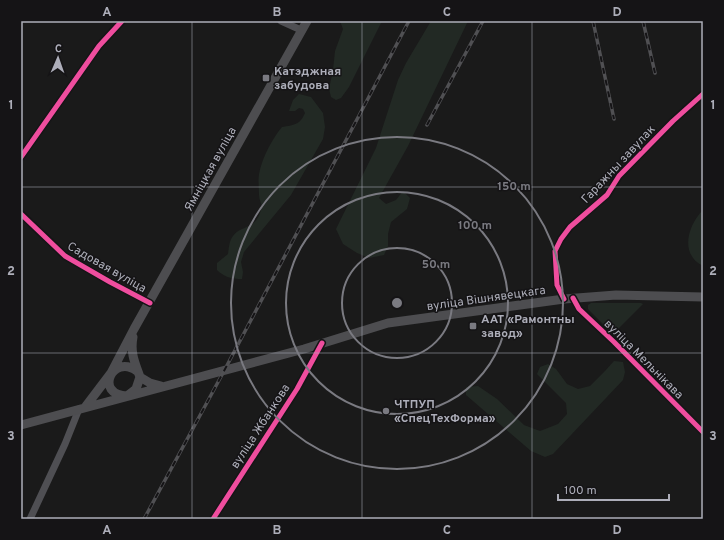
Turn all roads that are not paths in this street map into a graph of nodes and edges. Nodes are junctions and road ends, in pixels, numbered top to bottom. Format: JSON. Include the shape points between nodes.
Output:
{"nodes":[{"id":1,"x":122,"y":21,"type":"edge"},
{"id":2,"x":281,"y":21,"type":"edge"},
{"id":3,"x":306,"y":21,"type":"edge"},
{"id":4,"x":301,"y":30,"type":"junction"},
{"id":5,"x":703,"y":94,"type":"edge"},
{"id":6,"x":21,"y":157,"type":"edge"},
{"id":7,"x":21,"y":214,"type":"edge"},
{"id":8,"x":703,"y":297,"type":"edge"},
{"id":9,"x":568,"y":299,"type":"junction"},
{"id":10,"x":150,"y":303,"type":"junction"},
{"id":11,"x":134,"y":329,"type":"junction"},
{"id":12,"x":322,"y":343,"type":"junction"},
{"id":13,"x":111,"y":373,"type":"junction"},
{"id":14,"x":139,"y":374,"type":"junction"},
{"id":15,"x":163,"y":386,"type":"junction"},
{"id":16,"x":127,"y":396,"type":"junction"},
{"id":17,"x":83,"y":408,"type":"junction"},
{"id":18,"x":21,"y":425,"type":"edge"},
{"id":19,"x":703,"y":432,"type":"edge"},
{"id":20,"x":30,"y":519,"type":"edge"},
{"id":21,"x":213,"y":519,"type":"edge"}],
"edges":[{"from":1,"to":6,"type":"street","via":[[95,52]]},
{"from":2,"to":4,"type":"street"},
{"from":3,"to":4,"type":"main road","name":"Ямніцкая вуліца"},
{"from":4,"to":10,"type":"main road","name":"Ямніцкая вуліца"},
{"from":5,"to":9,"type":"street","name":"Гаражны завулак","via":[[619,176],[606,194],[570,227],[561,239],[554,251],[557,285]]},
{"from":7,"to":10,"type":"street","name":"Садовая вуліца","via":[[65,256]]},
{"from":8,"to":9,"type":"main road","name":"вуліца Вішнявецкага","via":[[616,295]]},
{"from":9,"to":12,"type":"main road","name":"вуліца Вішнявецкага","via":[[388,323]]},
{"from":9,"to":19,"type":"street","name":"вуліца Мельнікава","via":[[580,308]]},
{"from":10,"to":11,"type":"main road","name":"Ямніцкая вуліца"},
{"from":11,"to":13,"type":"main road","name":"Ямніцкая вуліца"},
{"from":11,"to":14,"type":"main road","via":[[131,348]]},
{"from":12,"to":15,"type":"main road","name":"вуліца Вішнявецкага"},
{"from":12,"to":21,"type":"street","name":"вуліца Жбанкова","via":[[297,389]]},
{"from":13,"to":14,"type":"main road","via":[[122,367],[129,367]]},
{"from":13,"to":16,"type":"main road","via":[[110,388],[117,395]]},
{"from":13,"to":17,"type":"main road","name":"Ямніцкая вуліца"},
{"from":14,"to":15,"type":"main road","via":[[150,383]]},
{"from":14,"to":16,"type":"main road","via":[[136,389]]},
{"from":15,"to":16,"type":"main road","name":"вуліца Вішнявецкага"},
{"from":16,"to":17,"type":"main road","name":"вуліца Вішнявецкага"},
{"from":17,"to":18,"type":"main road","name":"вуліца Вішнявецкага"},
{"from":17,"to":20,"type":"street"}]}
